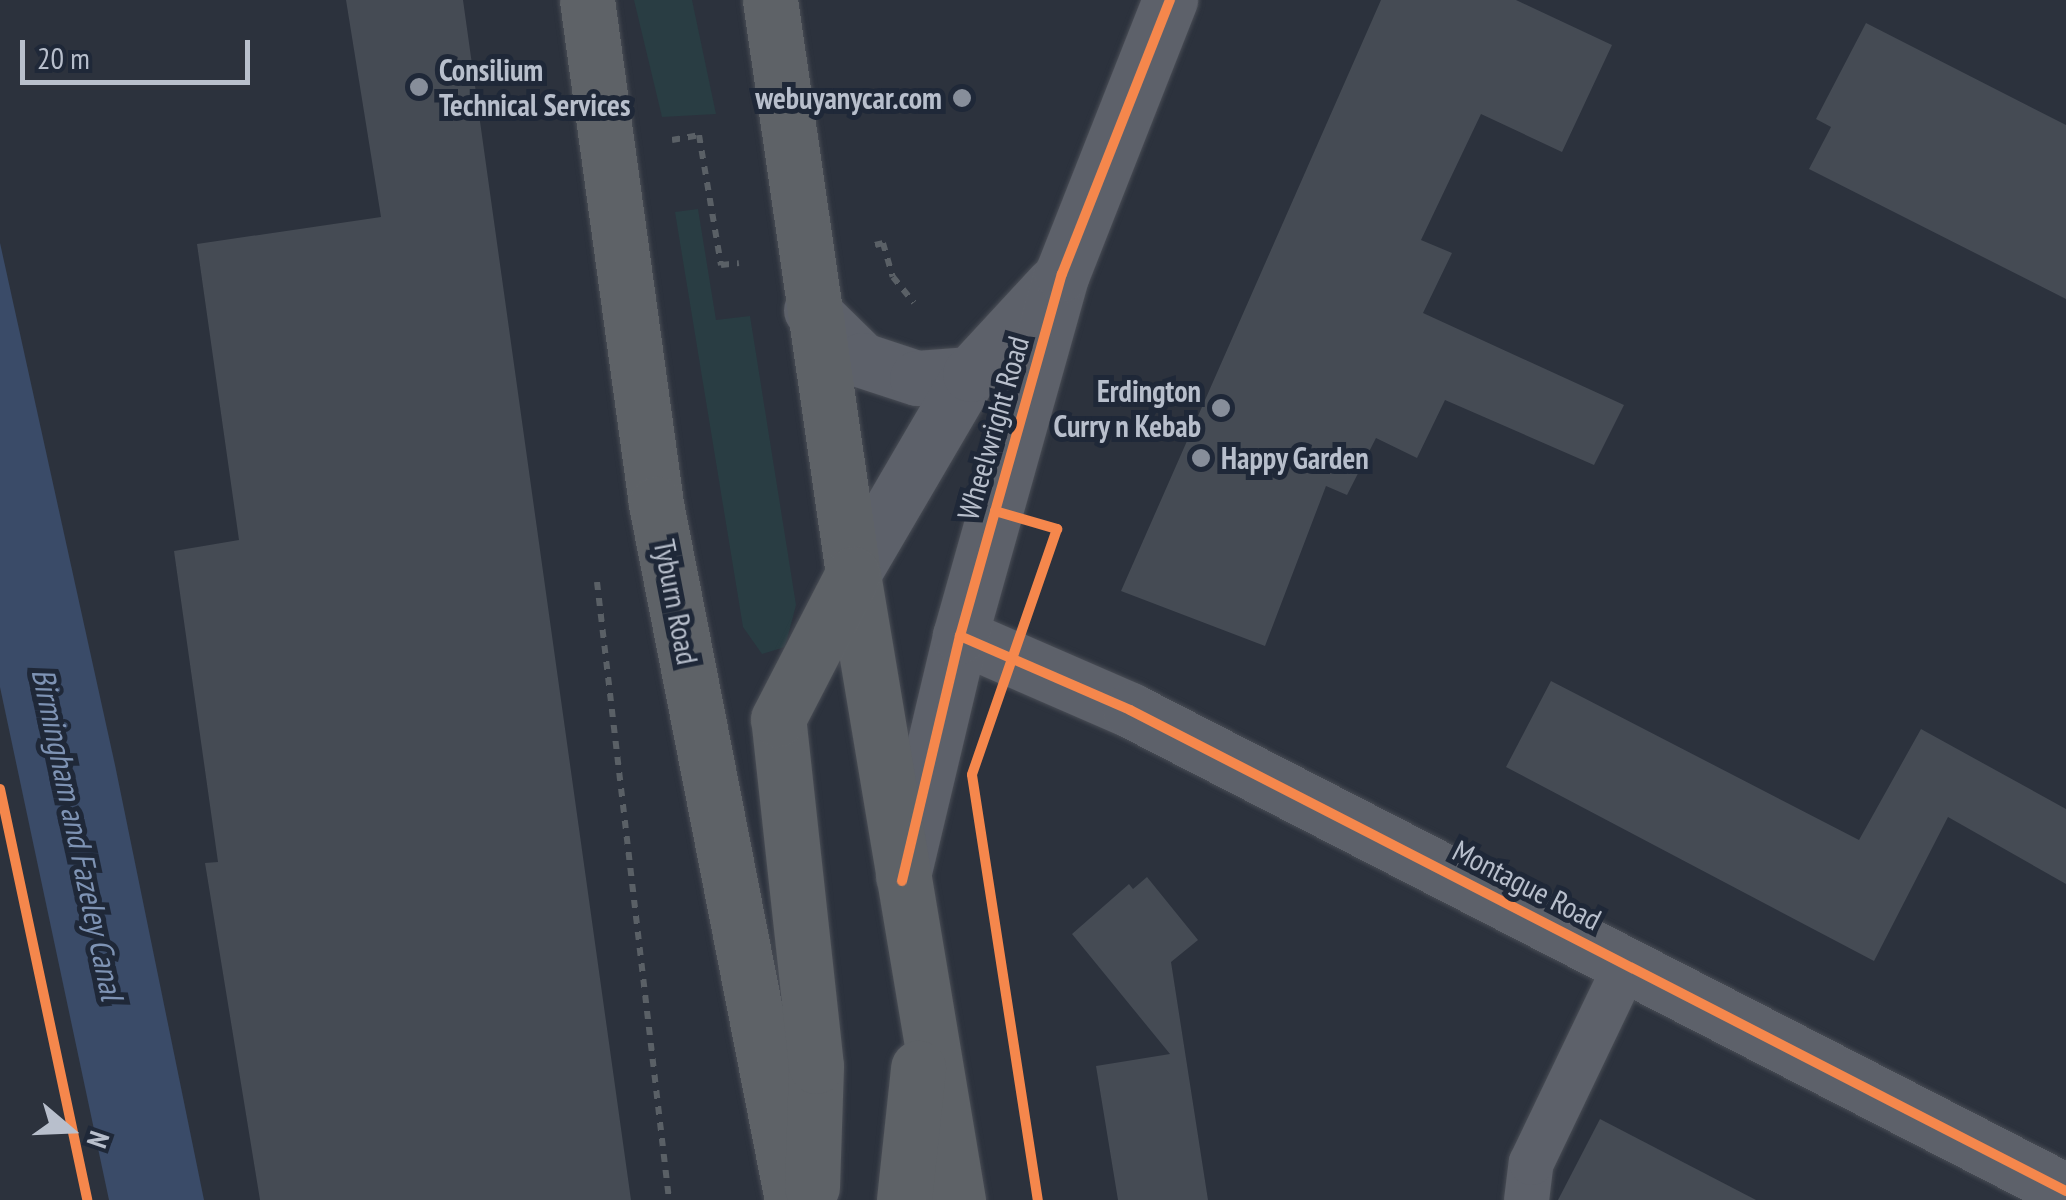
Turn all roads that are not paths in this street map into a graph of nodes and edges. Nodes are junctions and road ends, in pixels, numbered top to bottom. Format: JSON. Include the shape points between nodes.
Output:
{"nodes":[{"id":1,"x":586,"y":0,"type":"edge"},
{"id":2,"x":770,"y":0,"type":"edge"},
{"id":3,"x":1170,"y":0,"type":"edge"},
{"id":4,"x":1062,"y":274,"type":"junction"},
{"id":5,"x":812,"y":310,"type":"junction"},
{"id":6,"x":970,"y":374,"type":"junction"},
{"id":7,"x":852,"y":574,"type":"junction"},
{"id":8,"x":960,"y":636,"type":"junction"},
{"id":9,"x":902,"y":881,"type":"junction"},
{"id":10,"x":1626,"y":964,"type":"junction"},
{"id":11,"x":926,"y":1011,"type":"junction"},
{"id":12,"x":2066,"y":1190,"type":"edge"},
{"id":13,"x":792,"y":1200,"type":"edge"},
{"id":14,"x":812,"y":1200,"type":"edge"},
{"id":15,"x":904,"y":1200,"type":"edge"},
{"id":16,"x":958,"y":1200,"type":"edge"},
{"id":17,"x":1526,"y":1200,"type":"edge"}],
"edges":[{"from":1,"to":13,"type":"highway","name":"Tyburn Road","via":[[656,504]]},
{"from":2,"to":5,"type":"highway"},
{"from":3,"to":4,"type":"street","name":"Wheelwright Road"},
{"from":4,"to":6,"type":"street","name":"Wheelwright Road"},
{"from":4,"to":8,"type":"street","name":"Wheelwright Road"},
{"from":5,"to":6,"type":"street","via":[[862,360],[917,378]]},
{"from":5,"to":7,"type":"highway"},
{"from":6,"to":7,"type":"street","name":"Wheelwright Road"},
{"from":7,"to":9,"type":"highway"},
{"from":7,"to":14,"type":"highway","via":[[778,720],[816,1066]]},
{"from":8,"to":9,"type":"street","name":"Wheelwright Road"},
{"from":8,"to":10,"type":"street","name":"Montague Road","via":[[1130,710]]},
{"from":9,"to":11,"type":"highway"},
{"from":10,"to":12,"type":"street","name":"Montague Road"},
{"from":10,"to":17,"type":"lane","via":[[1530,1162]]},
{"from":11,"to":15,"type":"highway"},
{"from":11,"to":16,"type":"highway"}]}
